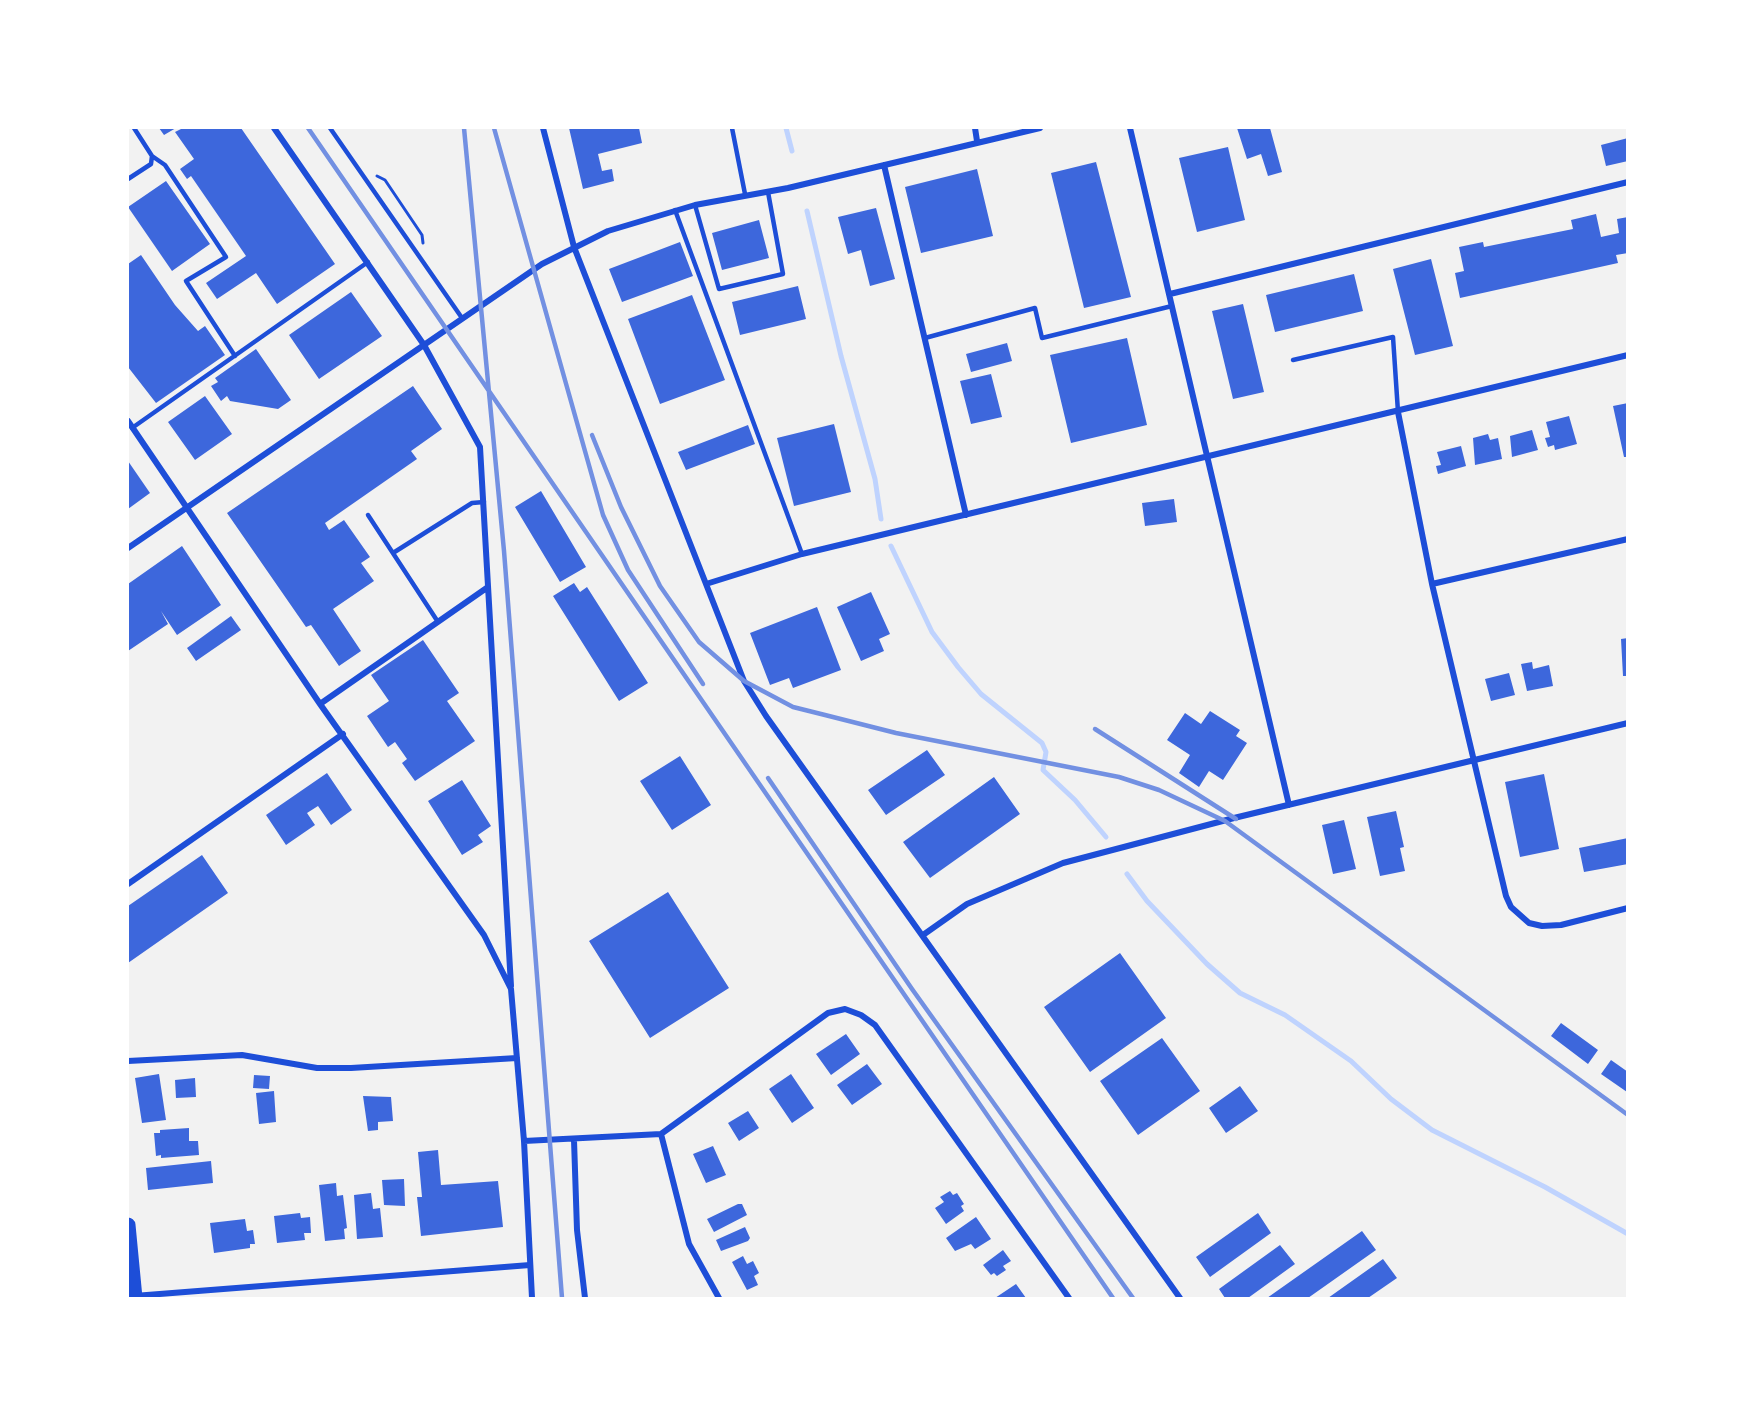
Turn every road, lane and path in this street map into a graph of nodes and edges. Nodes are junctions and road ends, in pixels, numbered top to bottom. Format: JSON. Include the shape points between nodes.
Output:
{"nodes":[{"id":1,"x":134,"y":128,"type":"edge"},
{"id":2,"x":274,"y":128,"type":"edge"},
{"id":3,"x":330,"y":128,"type":"edge"},
{"id":4,"x":543,"y":128,"type":"edge"},
{"id":5,"x":732,"y":128,"type":"edge"},
{"id":6,"x":975,"y":128,"type":"edge"},
{"id":7,"x":1040,"y":128,"type":"edge"},
{"id":8,"x":1130,"y":128,"type":"edge"},
{"id":9,"x":977,"y":141,"type":"junction"},
{"id":10,"x":152,"y":156,"type":"junction"},
{"id":11,"x":884,"y":165,"type":"junction"},
{"id":12,"x":128,"y":179,"type":"edge"},
{"id":13,"x":1628,"y":182,"type":"edge"},
{"id":14,"x":768,"y":192,"type":"junction"},
{"id":15,"x":745,"y":194,"type":"junction"},
{"id":16,"x":695,"y":205,"type":"junction"},
{"id":17,"x":675,"y":210,"type":"junction"},
{"id":18,"x":574,"y":247,"type":"junction"},
{"id":19,"x":368,"y":262,"type":"junction"},
{"id":20,"x":1170,"y":294,"type":"junction"},
{"id":21,"x":1172,"y":306,"type":"junction"},
{"id":22,"x":462,"y":318,"type":"junction"},
{"id":23,"x":925,"y":338,"type":"junction"},
{"id":24,"x":424,"y":345,"type":"junction"},
{"id":25,"x":235,"y":356,"type":"junction"},
{"id":26,"x":1628,"y":356,"type":"edge"},
{"id":27,"x":1293,"y":360,"type":"dead end"},
{"id":28,"x":1398,"y":411,"type":"junction"},
{"id":29,"x":128,"y":421,"type":"edge"},
{"id":30,"x":132,"y":428,"type":"junction"},
{"id":31,"x":1205,"y":456,"type":"junction"},
{"id":32,"x":483,"y":502,"type":"junction"},
{"id":33,"x":186,"y":507,"type":"junction"},
{"id":34,"x":368,"y":515,"type":"dead end"},
{"id":35,"x":966,"y":515,"type":"junction"},
{"id":36,"x":1628,"y":539,"type":"edge"},
{"id":37,"x":128,"y":548,"type":"edge"},
{"id":38,"x":393,"y":553,"type":"junction"},
{"id":39,"x":802,"y":554,"type":"junction"},
{"id":40,"x":706,"y":584,"type":"junction"},
{"id":41,"x":1432,"y":584,"type":"junction"},
{"id":42,"x":488,"y":587,"type":"junction"},
{"id":43,"x":438,"y":622,"type":"junction"},
{"id":44,"x":320,"y":704,"type":"junction"},
{"id":45,"x":1628,"y":723,"type":"edge"},
{"id":46,"x":343,"y":734,"type":"junction"},
{"id":47,"x":1475,"y":759,"type":"junction"},
{"id":48,"x":1289,"y":805,"type":"junction"},
{"id":49,"x":128,"y":884,"type":"edge"},
{"id":50,"x":1628,"y":908,"type":"edge"},
{"id":51,"x":923,"y":935,"type":"junction"},
{"id":52,"x":511,"y":989,"type":"junction"},
{"id":53,"x":516,"y":1058,"type":"junction"},
{"id":54,"x":128,"y":1061,"type":"edge"},
{"id":55,"x":661,"y":1134,"type":"junction"},
{"id":56,"x":574,"y":1140,"type":"junction"},
{"id":57,"x":524,"y":1141,"type":"junction"},
{"id":58,"x":128,"y":1225,"type":"edge"},
{"id":59,"x":530,"y":1266,"type":"junction"},
{"id":60,"x":132,"y":1297,"type":"edge"},
{"id":61,"x":532,"y":1299,"type":"edge"},
{"id":62,"x":585,"y":1299,"type":"edge"},
{"id":63,"x":719,"y":1299,"type":"edge"},
{"id":64,"x":1069,"y":1299,"type":"edge"},
{"id":65,"x":1180,"y":1299,"type":"edge"}],
"edges":[{"from":1,"to":10,"type":"lane"},
{"from":2,"to":19,"type":"street"},
{"from":3,"to":22,"type":"lane"},
{"from":4,"to":18,"type":"street"},
{"from":5,"to":15,"type":"lane"},
{"from":6,"to":9,"type":"street"},
{"from":7,"to":9,"type":"street"},
{"from":8,"to":20,"type":"street"},
{"from":9,"to":11,"type":"street"},
{"from":10,"to":12,"type":"lane","via":[[151,164]]},
{"from":10,"to":25,"type":"lane","via":[[165,165],[226,257],[186,281]]},
{"from":11,"to":14,"type":"street"},
{"from":11,"to":23,"type":"street"},
{"from":13,"to":20,"type":"street"},
{"from":14,"to":15,"type":"street"},
{"from":14,"to":16,"type":"lane","via":[[783,274],[719,289]]},
{"from":15,"to":16,"type":"street"},
{"from":16,"to":17,"type":"street"},
{"from":17,"to":18,"type":"street","via":[[608,231]]},
{"from":17,"to":39,"type":"lane"},
{"from":18,"to":22,"type":"street","via":[[554,256]]},
{"from":18,"to":40,"type":"street"},
{"from":19,"to":24,"type":"street"},
{"from":19,"to":25,"type":"lane"},
{"from":20,"to":21,"type":"street"},
{"from":21,"to":23,"type":"lane","via":[[1042,338],[1035,308]]},
{"from":21,"to":31,"type":"street"},
{"from":22,"to":24,"type":"street"},
{"from":23,"to":35,"type":"street"},
{"from":24,"to":32,"type":"street","via":[[480,447]]},
{"from":24,"to":33,"type":"street"},
{"from":25,"to":30,"type":"lane"},
{"from":26,"to":28,"type":"street"},
{"from":27,"to":28,"type":"lane","via":[[1392,337]]},
{"from":28,"to":31,"type":"street"},
{"from":28,"to":41,"type":"street"},
{"from":29,"to":30,"type":"street"},
{"from":30,"to":33,"type":"street"},
{"from":31,"to":35,"type":"street"},
{"from":31,"to":48,"type":"street"},
{"from":32,"to":38,"type":"lane","via":[[472,503]]},
{"from":32,"to":42,"type":"street"},
{"from":33,"to":37,"type":"street"},
{"from":33,"to":44,"type":"street"},
{"from":34,"to":38,"type":"lane"},
{"from":35,"to":39,"type":"street"},
{"from":36,"to":41,"type":"street"},
{"from":38,"to":43,"type":"lane"},
{"from":39,"to":40,"type":"street"},
{"from":40,"to":51,"type":"street","via":[[744,681]]},
{"from":41,"to":47,"type":"street"},
{"from":42,"to":43,"type":"street"},
{"from":42,"to":52,"type":"street"},
{"from":43,"to":44,"type":"street"},
{"from":44,"to":46,"type":"street"},
{"from":45,"to":47,"type":"street"},
{"from":46,"to":49,"type":"street"},
{"from":46,"to":52,"type":"street","via":[[484,935]]},
{"from":47,"to":48,"type":"street"},
{"from":47,"to":50,"type":"street","via":[[1506,896],[1519,917],[1542,926],[1561,925]]},
{"from":48,"to":51,"type":"street","via":[[1064,863],[967,904]]},
{"from":51,"to":65,"type":"street"},
{"from":52,"to":53,"type":"street"},
{"from":53,"to":54,"type":"street","via":[[340,1068],[317,1068],[242,1055]]},
{"from":53,"to":57,"type":"street"},
{"from":55,"to":56,"type":"street"},
{"from":55,"to":63,"type":"street","via":[[689,1244]]},
{"from":55,"to":64,"type":"street","via":[[828,1013],[845,1009],[854,1012],[875,1025]]},
{"from":56,"to":57,"type":"street"},
{"from":56,"to":62,"type":"street","via":[[577,1230]]},
{"from":57,"to":59,"type":"street"},
{"from":58,"to":60,"type":"main road"},
{"from":59,"to":60,"type":"street"},
{"from":59,"to":61,"type":"street"}]}
